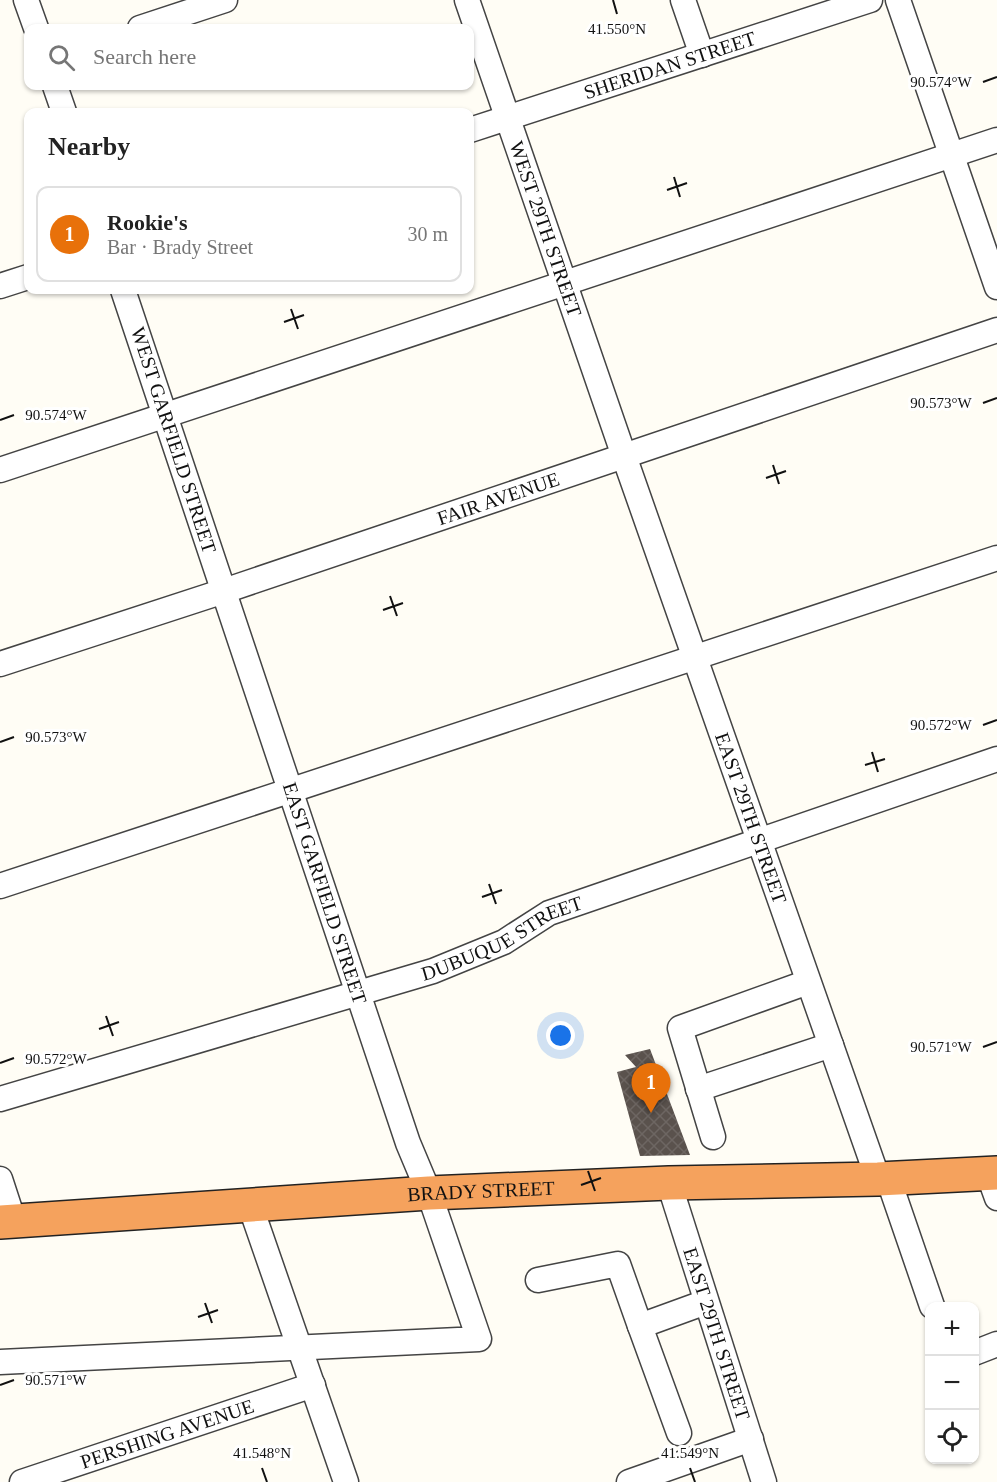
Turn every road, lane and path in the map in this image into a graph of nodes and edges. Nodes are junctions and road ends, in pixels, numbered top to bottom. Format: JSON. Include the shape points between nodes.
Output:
{"nodes":[{"id":1,"x":26,"y":0,"type":"edge"},
{"id":2,"x":225,"y":0,"type":"edge"},
{"id":3,"x":467,"y":0,"type":"edge"},
{"id":4,"x":683,"y":0,"type":"edge"},
{"id":5,"x":870,"y":0,"type":"edge"},
{"id":6,"x":898,"y":0,"type":"edge"},
{"id":7,"x":35,"y":24,"type":"edge"},
{"id":8,"x":152,"y":24,"type":"edge"},
{"id":9,"x":702,"y":55,"type":"junction"},
{"id":10,"x":56,"y":90,"type":"edge"},
{"id":11,"x":63,"y":108,"type":"edge"},
{"id":12,"x":507,"y":118,"type":"junction"},
{"id":13,"x":474,"y":129,"type":"edge"},
{"id":14,"x":997,"y":140,"type":"edge"},
{"id":15,"x":952,"y":154,"type":"junction"},
{"id":16,"x":24,"y":278,"type":"edge"},
{"id":17,"x":565,"y":283,"type":"junction"},
{"id":18,"x":0,"y":286,"type":"edge"},
{"id":19,"x":997,"y":287,"type":"edge"},
{"id":20,"x":124,"y":294,"type":"edge"},
{"id":21,"x":997,"y":330,"type":"edge"},
{"id":22,"x":165,"y":416,"type":"junction"},
{"id":23,"x":624,"y":456,"type":"junction"},
{"id":24,"x":0,"y":470,"type":"edge"},
{"id":25,"x":997,"y":558,"type":"edge"},
{"id":26,"x":224,"y":591,"type":"junction"},
{"id":27,"x":695,"y":658,"type":"junction"},
{"id":28,"x":0,"y":664,"type":"edge"},
{"id":29,"x":997,"y":759,"type":"edge"},
{"id":30,"x":291,"y":792,"type":"junction"},
{"id":31,"x":760,"y":839,"type":"junction"},
{"id":32,"x":0,"y":886,"type":"edge"},
{"id":33,"x":808,"y":982,"type":"junction"},
{"id":34,"x":358,"y":994,"type":"junction"},
{"id":35,"x":831,"y":1045,"type":"junction"},
{"id":36,"x":698,"y":1089,"type":"junction"},
{"id":37,"x":0,"y":1099,"type":"edge"},
{"id":38,"x":713,"y":1137,"type":"dead end"},
{"id":39,"x":0,"y":1179,"type":"edge"},
{"id":40,"x":883,"y":1179,"type":"junction"},
{"id":41,"x":994,"y":1181,"type":"edge"},
{"id":42,"x":669,"y":1183,"type":"junction"},
{"id":43,"x":429,"y":1193,"type":"junction"},
{"id":44,"x":250,"y":1205,"type":"junction"},
{"id":45,"x":7,"y":1222,"type":"edge"},
{"id":46,"x":538,"y":1280,"type":"dead end"},
{"id":47,"x":706,"y":1302,"type":"junction"},
{"id":48,"x":930,"y":1302,"type":"edge"},
{"id":49,"x":640,"y":1326,"type":"junction"},
{"id":50,"x":997,"y":1344,"type":"edge"},
{"id":51,"x":300,"y":1347,"type":"junction"},
{"id":52,"x":979,"y":1351,"type":"edge"},
{"id":53,"x":0,"y":1362,"type":"edge"},
{"id":54,"x":313,"y":1385,"type":"junction"},
{"id":55,"x":679,"y":1433,"type":"dead end"},
{"id":56,"x":750,"y":1439,"type":"junction"},
{"id":57,"x":22,"y":1482,"type":"edge"},
{"id":58,"x":346,"y":1482,"type":"edge"},
{"id":59,"x":629,"y":1482,"type":"edge"},
{"id":60,"x":764,"y":1482,"type":"edge"}],
"edges":[{"from":1,"to":7,"type":"street"},
{"from":2,"to":8,"type":"street"},
{"from":3,"to":12,"type":"street","name":"WEST 29TH STREET"},
{"from":4,"to":9,"type":"street"},
{"from":5,"to":9,"type":"street","name":"SHERIDAN STREET"},
{"from":6,"to":15,"type":"street"},
{"from":9,"to":12,"type":"street","name":"SHERIDAN STREET"},
{"from":10,"to":11,"type":"street"},
{"from":12,"to":13,"type":"street","name":"SHERIDAN STREET"},
{"from":12,"to":17,"type":"street","name":"WEST 29TH STREET"},
{"from":14,"to":15,"type":"street"},
{"from":15,"to":17,"type":"street"},
{"from":15,"to":19,"type":"street"},
{"from":16,"to":18,"type":"street"},
{"from":17,"to":22,"type":"street"},
{"from":17,"to":23,"type":"street","name":"WEST 29TH STREET"},
{"from":20,"to":22,"type":"street","name":"WEST GARFIELD STREET"},
{"from":21,"to":23,"type":"street","name":"FAIR AVENUE"},
{"from":22,"to":24,"type":"street"},
{"from":22,"to":26,"type":"street","name":"WEST GARFIELD STREET"},
{"from":23,"to":26,"type":"street","name":"FAIR AVENUE"},
{"from":23,"to":27,"type":"street","name":"EAST 29TH STREET"},
{"from":25,"to":27,"type":"street"},
{"from":26,"to":28,"type":"street","name":"FAIR AVENUE"},
{"from":26,"to":30,"type":"street","name":"EAST GARFIELD STREET"},
{"from":27,"to":30,"type":"street"},
{"from":27,"to":31,"type":"street","name":"EAST 29TH STREET"},
{"from":29,"to":31,"type":"street","name":"DUBUQUE STREET"},
{"from":30,"to":32,"type":"street"},
{"from":30,"to":34,"type":"street","name":"EAST GARFIELD STREET"},
{"from":31,"to":33,"type":"street","name":"EAST 29TH STREET"},
{"from":31,"to":34,"type":"street","name":"DUBUQUE STREET","via":[[549,913],[504,942],[433,972]]},
{"from":33,"to":35,"type":"street","name":"EAST 29TH STREET"},
{"from":33,"to":36,"type":"street","via":[[680,1028]]},
{"from":34,"to":37,"type":"street","name":"DUBUQUE STREET"},
{"from":34,"to":43,"type":"street","name":"EAST GARFIELD STREET"},
{"from":35,"to":36,"type":"street"},
{"from":35,"to":40,"type":"street","name":"EAST 29TH STREET"},
{"from":36,"to":38,"type":"street"},
{"from":39,"to":45,"type":"street"},
{"from":40,"to":41,"type":"highway","name":"BRADY STREET"},
{"from":40,"to":42,"type":"highway","name":"BRADY STREET"},
{"from":40,"to":48,"type":"street","name":"EAST 29TH STREET"},
{"from":42,"to":43,"type":"highway","name":"BRADY STREET"},
{"from":42,"to":47,"type":"street","name":"EAST 29TH STREET"},
{"from":43,"to":44,"type":"highway","name":"BRADY STREET"},
{"from":43,"to":51,"type":"street","name":"EAST GARFIELD STREET","via":[[479,1339]]},
{"from":44,"to":45,"type":"highway","name":"BRADY STREET"},
{"from":44,"to":51,"type":"street"},
{"from":46,"to":49,"type":"street","via":[[618,1264]]},
{"from":47,"to":49,"type":"street"},
{"from":47,"to":56,"type":"street","name":"EAST 29TH STREET"},
{"from":49,"to":55,"type":"street"},
{"from":50,"to":52,"type":"street"},
{"from":51,"to":53,"type":"street"},
{"from":51,"to":54,"type":"street"},
{"from":54,"to":57,"type":"street","name":"PERSHING AVENUE"},
{"from":54,"to":58,"type":"street"},
{"from":56,"to":59,"type":"street"},
{"from":56,"to":60,"type":"street","name":"EAST 29TH STREET"}]}
